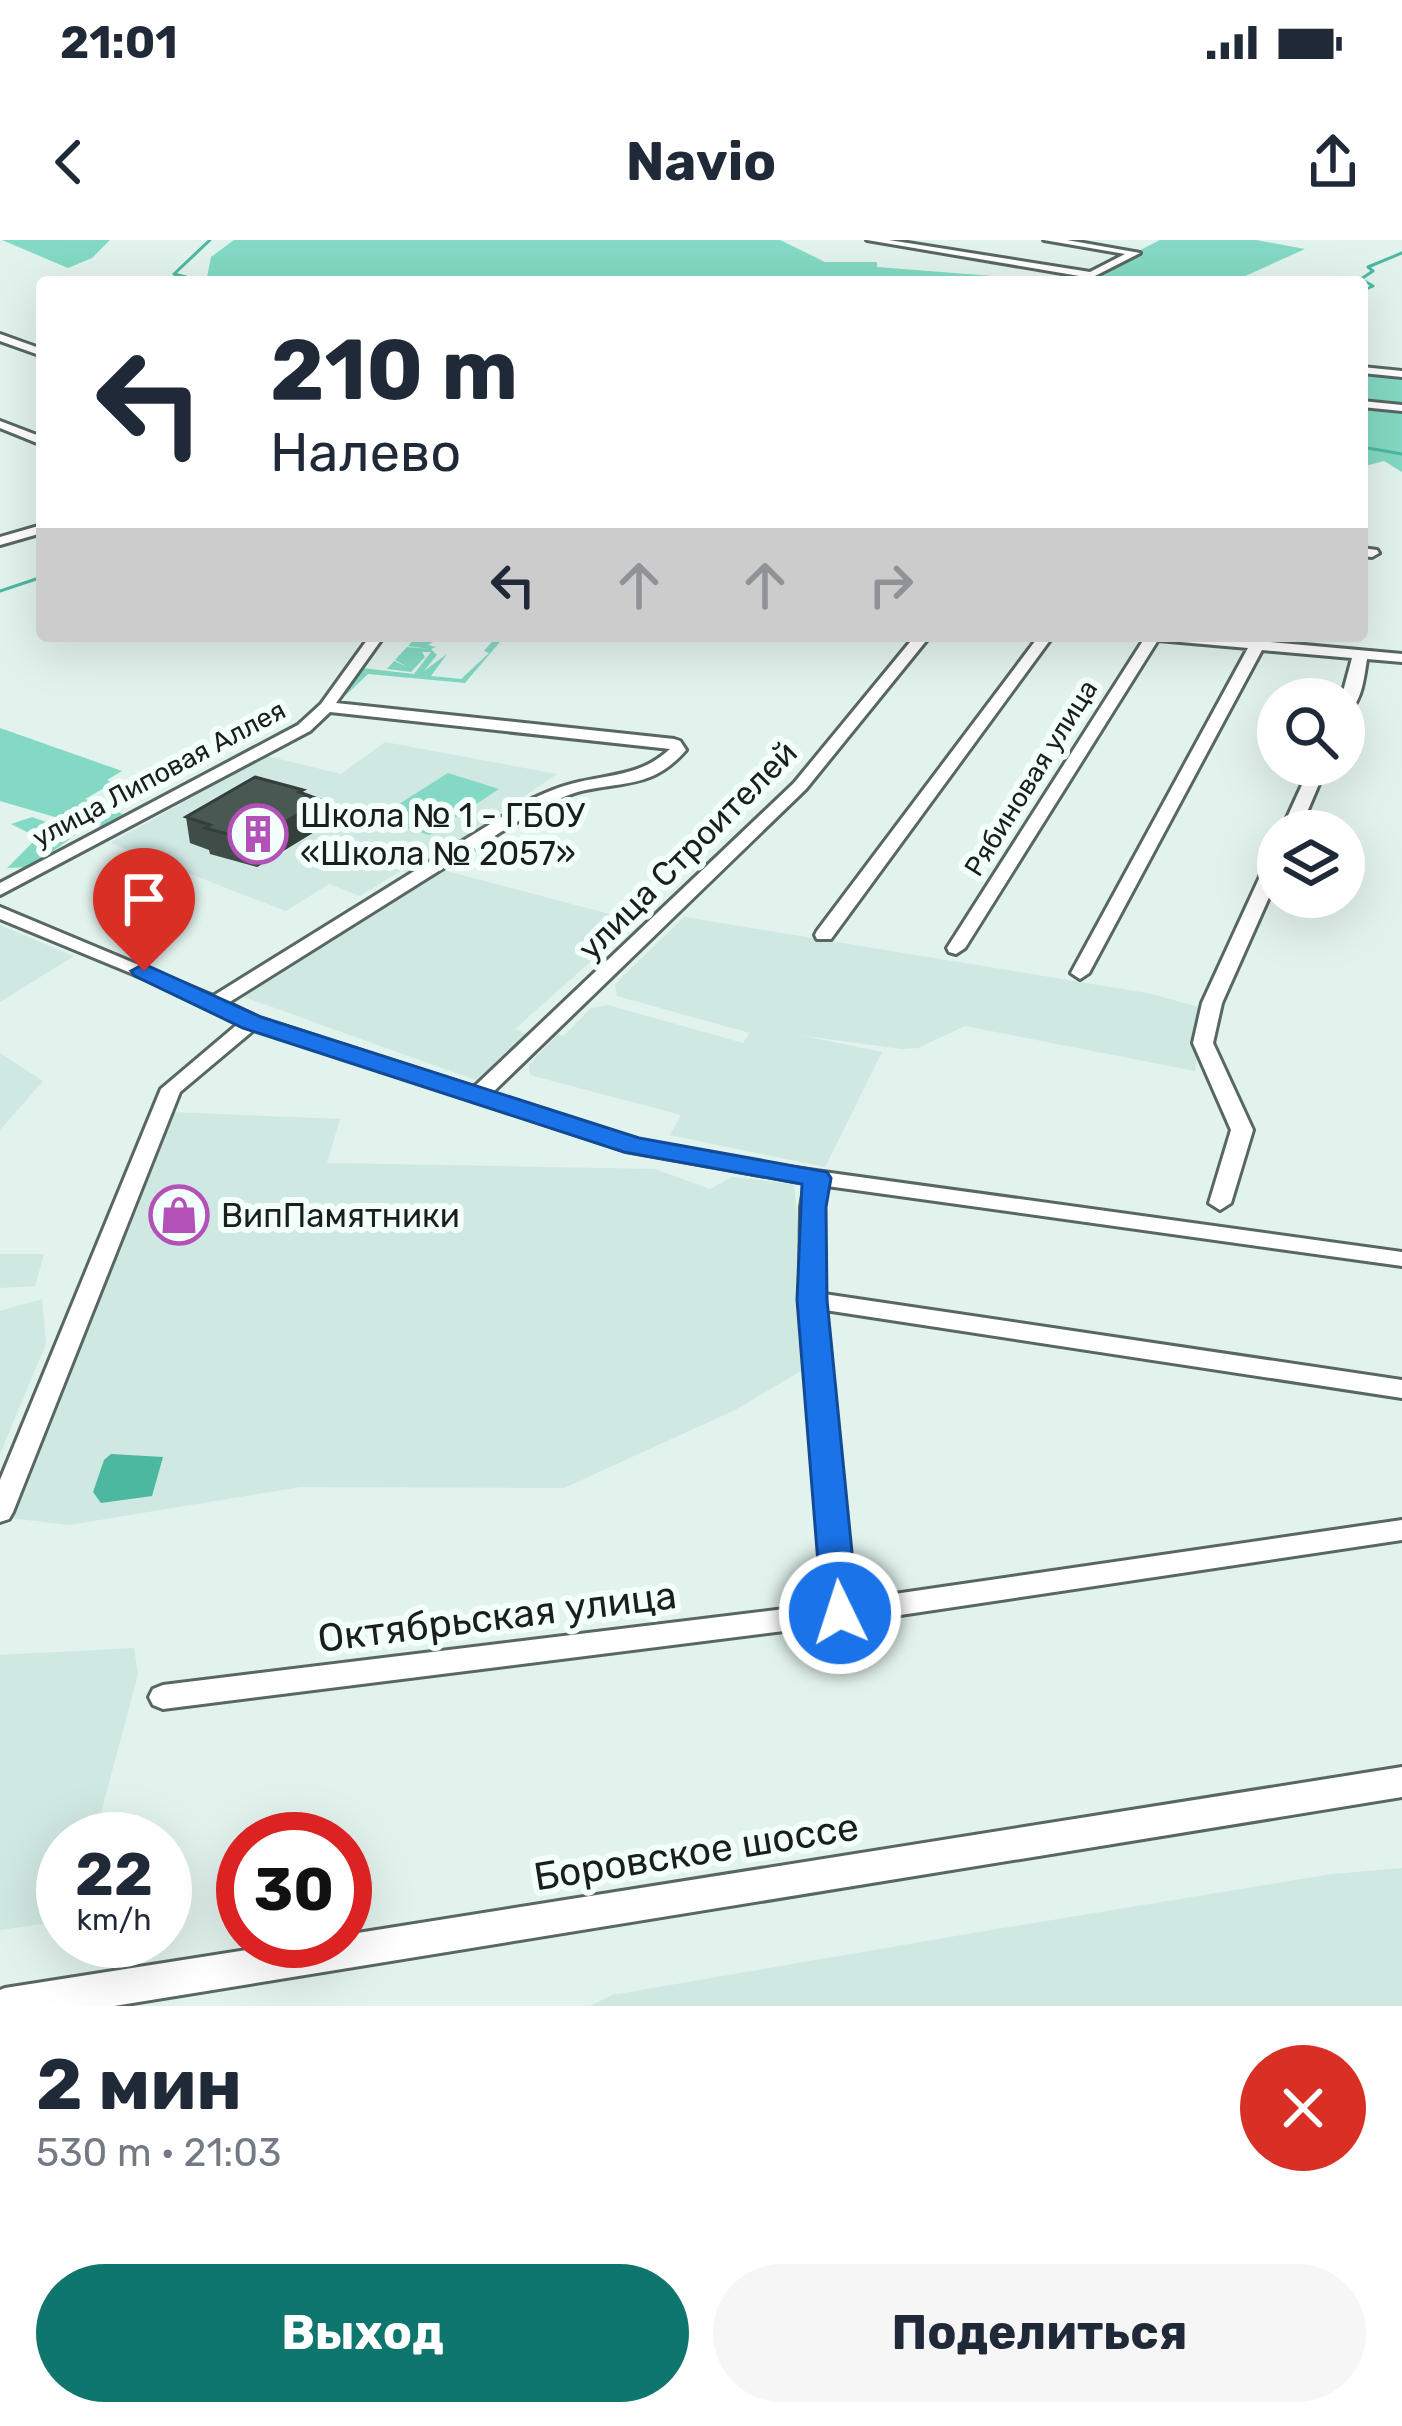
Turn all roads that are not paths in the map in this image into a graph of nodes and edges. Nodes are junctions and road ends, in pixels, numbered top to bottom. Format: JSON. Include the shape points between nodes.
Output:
{"nodes":[{"id":1,"x":872,"y":240,"type":"edge"},
{"id":2,"x":1049,"y":240,"type":"edge"},
{"id":3,"x":0,"y":337,"type":"edge"},
{"id":4,"x":36,"y":351,"type":"edge"},
{"id":5,"x":1368,"y":371,"type":"edge"},
{"id":6,"x":1402,"y":374,"type":"edge"},
{"id":7,"x":1368,"y":405,"type":"edge"},
{"id":8,"x":1402,"y":408,"type":"edge"},
{"id":9,"x":36,"y":419,"type":"edge"},
{"id":10,"x":3,"y":425,"type":"edge"},
{"id":11,"x":36,"y":439,"type":"edge"},
{"id":12,"x":36,"y":531,"type":"edge"},
{"id":13,"x":0,"y":541,"type":"edge"},
{"id":14,"x":373,"y":642,"type":"edge"},
{"id":15,"x":918,"y":642,"type":"edge"},
{"id":16,"x":1042,"y":642,"type":"edge"},
{"id":17,"x":1152,"y":642,"type":"edge"},
{"id":18,"x":1224,"y":642,"type":"edge"},
{"id":19,"x":1258,"y":645,"type":"junction"},
{"id":20,"x":1360,"y":654,"type":"junction"},
{"id":21,"x":1402,"y":658,"type":"edge"},
{"id":22,"x":1356,"y":678,"type":"edge"},
{"id":23,"x":326,"y":706,"type":"junction"},
{"id":24,"x":0,"y":890,"type":"edge"},
{"id":25,"x":1257,"y":903,"type":"edge"},
{"id":26,"x":0,"y":912,"type":"edge"},
{"id":27,"x":824,"y":935,"type":"dead end"},
{"id":28,"x":956,"y":948,"type":"dead end"},
{"id":29,"x":1081,"y":973,"type":"dead end"},
{"id":30,"x":216,"y":1003,"type":"junction"},
{"id":31,"x":252,"y":1022,"type":"junction"},
{"id":32,"x":479,"y":1094,"type":"junction"},
{"id":33,"x":817,"y":1178,"type":"junction"},
{"id":34,"x":1220,"y":1203,"type":"dead end"},
{"id":35,"x":1402,"y":1259,"type":"edge"},
{"id":36,"x":812,"y":1300,"type":"junction"},
{"id":37,"x":1402,"y":1389,"type":"edge"},
{"id":38,"x":0,"y":1512,"type":"edge"},
{"id":39,"x":1402,"y":1530,"type":"edge"},
{"id":40,"x":840,"y":1613,"type":"junction"},
{"id":41,"x":163,"y":1697,"type":"dead end"},
{"id":42,"x":1390,"y":1786,"type":"edge"},
{"id":43,"x":4,"y":2006,"type":"edge"}],
"edges":[{"from":1,"to":2,"type":"street","via":[[1090,274],[1136,253]]},
{"from":3,"to":4,"type":"street"},
{"from":5,"to":6,"type":"street"},
{"from":7,"to":8,"type":"street"},
{"from":9,"to":10,"type":"street"},
{"from":10,"to":11,"type":"street"},
{"from":12,"to":13,"type":"street"},
{"from":14,"to":23,"type":"street","name":"улица Липовая Аллея"},
{"from":15,"to":32,"type":"street","name":"улица Строителей","via":[[800,786]]},
{"from":16,"to":27,"type":"street"},
{"from":17,"to":28,"type":"street","name":"Рябиновая улица"},
{"from":18,"to":19,"type":"street"},
{"from":19,"to":20,"type":"street"},
{"from":19,"to":29,"type":"street"},
{"from":20,"to":21,"type":"street"},
{"from":20,"to":22,"type":"street"},
{"from":23,"to":24,"type":"street","name":"улица Липовая Аллея","via":[[290,738]]},
{"from":23,"to":30,"type":"street","via":[[678,750],[643,778],[553,795]]},
{"from":25,"to":34,"type":"street","via":[[1203,1043],[1242,1130]]},
{"from":26,"to":30,"type":"street"},
{"from":30,"to":31,"type":"street"},
{"from":31,"to":32,"type":"street"},
{"from":31,"to":38,"type":"street","via":[[171,1089]]},
{"from":32,"to":33,"type":"street","via":[[634,1146]]},
{"from":33,"to":35,"type":"street"},
{"from":33,"to":36,"type":"street"},
{"from":36,"to":37,"type":"street"},
{"from":36,"to":40,"type":"street"},
{"from":39,"to":40,"type":"street","name":"Октябрьская улица"},
{"from":40,"to":41,"type":"street","name":"Октябрьская улица"},
{"from":42,"to":43,"type":"main road","name":"Боровское шоссе"}]}
